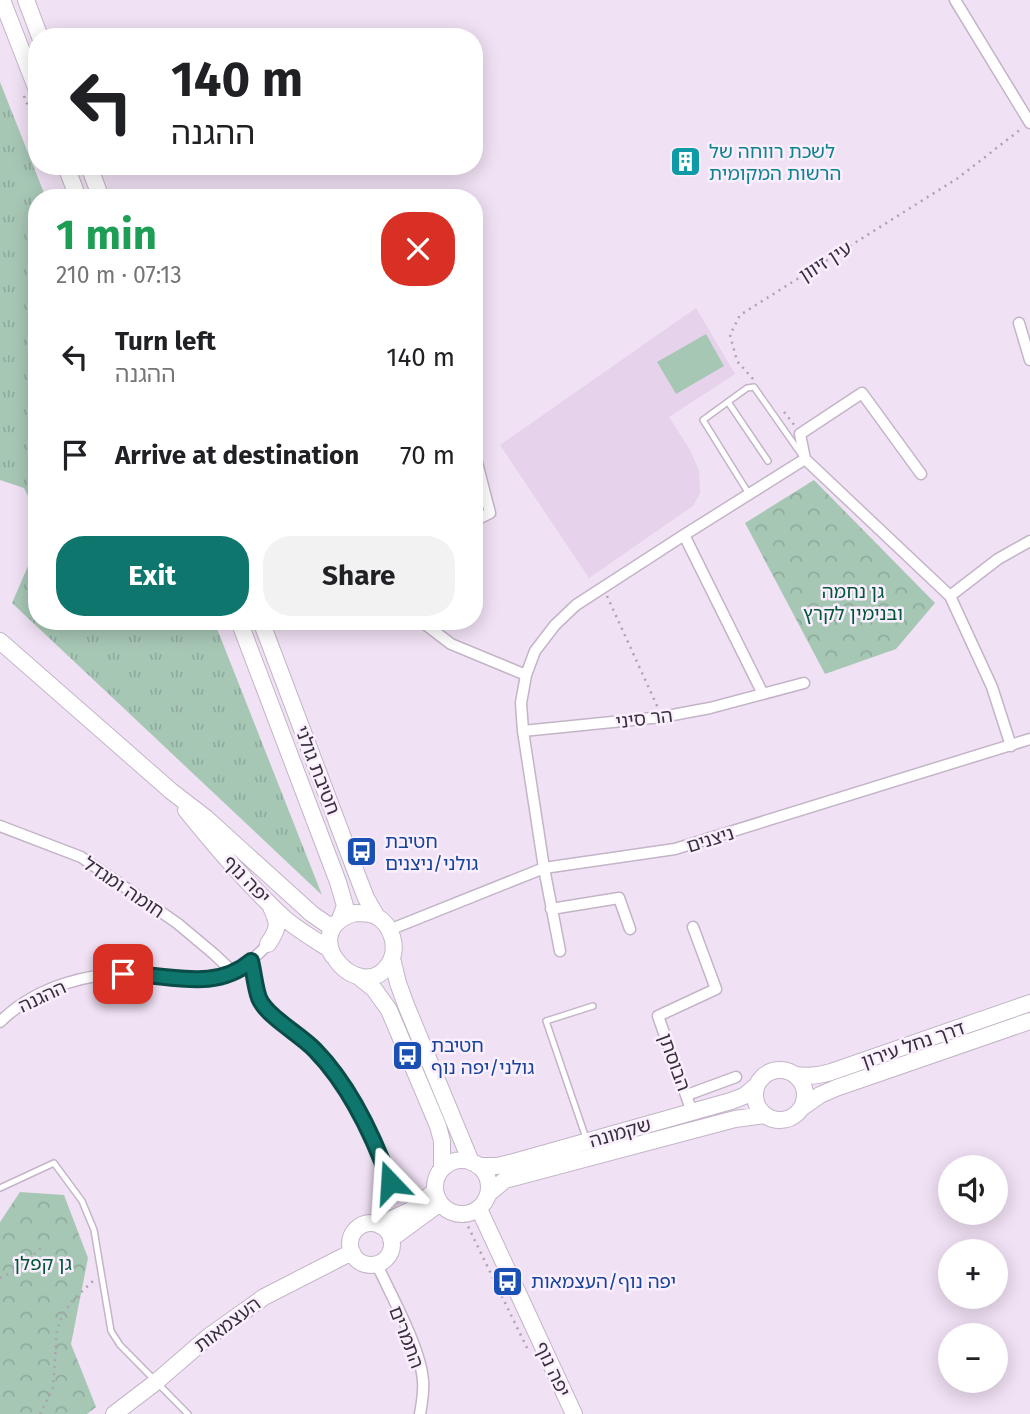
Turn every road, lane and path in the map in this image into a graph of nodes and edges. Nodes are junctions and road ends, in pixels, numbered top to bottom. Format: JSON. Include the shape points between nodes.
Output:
{"nodes":[{"id":1,"x":2,"y":0,"type":"edge"},
{"id":2,"x":26,"y":0,"type":"edge"},
{"id":3,"x":955,"y":0,"type":"edge"},
{"id":4,"x":37,"y":28,"type":"edge"},
{"id":5,"x":28,"y":67,"type":"edge"},
{"id":6,"x":1030,"y":123,"type":"edge"},
{"id":7,"x":1019,"y":323,"type":"dead end"},
{"id":8,"x":1030,"y":360,"type":"edge"},
{"id":9,"x":754,"y":380,"type":"dead end"},
{"id":10,"x":728,"y":402,"type":"junction"},
{"id":11,"x":780,"y":408,"type":"dead end"},
{"id":12,"x":800,"y":435,"type":"junction"},
{"id":13,"x":805,"y":459,"type":"junction"},
{"id":14,"x":768,"y":461,"type":"dead end"},
{"id":15,"x":920,"y":474,"type":"dead end"},
{"id":16,"x":483,"y":486,"type":"edge"},
{"id":17,"x":749,"y":494,"type":"junction"},
{"id":18,"x":483,"y":516,"type":"edge"},
{"id":19,"x":684,"y":534,"type":"junction"},
{"id":20,"x":1030,"y":541,"type":"edge"},
{"id":21,"x":603,"y":587,"type":"junction"},
{"id":22,"x":950,"y":596,"type":"junction"},
{"id":23,"x":242,"y":630,"type":"edge"},
{"id":24,"x":264,"y":630,"type":"edge"},
{"id":25,"x":433,"y":630,"type":"edge"},
{"id":26,"x":0,"y":641,"type":"edge"},
{"id":27,"x":526,"y":675,"type":"junction"},
{"id":28,"x":804,"y":683,"type":"dead end"},
{"id":29,"x":763,"y":694,"type":"junction"},
{"id":30,"x":662,"y":717,"type":"junction"},
{"id":31,"x":523,"y":731,"type":"junction"},
{"id":32,"x":1030,"y":740,"type":"edge"},
{"id":33,"x":1011,"y":746,"type":"junction"},
{"id":34,"x":171,"y":791,"type":"junction"},
{"id":35,"x":0,"y":825,"type":"edge"},
{"id":36,"x":544,"y":868,"type":"junction"},
{"id":37,"x":268,"y":902,"type":"junction"},
{"id":38,"x":551,"y":908,"type":"junction"},
{"id":39,"x":377,"y":917,"type":"junction"},
{"id":40,"x":337,"y":923,"type":"junction"},
{"id":41,"x":693,"y":927,"type":"dead end"},
{"id":42,"x":629,"y":929,"type":"dead end"},
{"id":43,"x":389,"y":930,"type":"junction"},
{"id":44,"x":310,"y":937,"type":"junction"},
{"id":45,"x":268,"y":944,"type":"junction"},
{"id":46,"x":560,"y":951,"type":"dead end"},
{"id":47,"x":333,"y":956,"type":"junction"},
{"id":48,"x":392,"y":958,"type":"junction"},
{"id":49,"x":251,"y":961,"type":"junction"},
{"id":50,"x":233,"y":972,"type":"junction"},
{"id":51,"x":359,"y":977,"type":"junction"},
{"id":52,"x":1030,"y":1003,"type":"edge"},
{"id":53,"x":593,"y":1006,"type":"dead end"},
{"id":54,"x":1030,"y":1021,"type":"edge"},
{"id":55,"x":0,"y":1022,"type":"edge"},
{"id":56,"x":795,"y":1075,"type":"junction"},
{"id":57,"x":736,"y":1077,"type":"dead end"},
{"id":58,"x":757,"y":1085,"type":"junction"},
{"id":59,"x":687,"y":1095,"type":"junction"},
{"id":60,"x":803,"y":1107,"type":"junction"},
{"id":61,"x":692,"y":1112,"type":"junction"},
{"id":62,"x":765,"y":1115,"type":"junction"},
{"id":63,"x":590,"y":1149,"type":"junction"},
{"id":64,"x":475,"y":1164,"type":"junction"},
{"id":65,"x":442,"y":1169,"type":"junction"},
{"id":66,"x":390,"y":1182,"type":"dead end"},
{"id":67,"x":0,"y":1188,"type":"edge"},
{"id":68,"x":488,"y":1194,"type":"junction"},
{"id":69,"x":438,"y":1197,"type":"junction"},
{"id":70,"x":478,"y":1209,"type":"junction"},
{"id":71,"x":462,"y":1214,"type":"junction"},
{"id":72,"x":379,"y":1225,"type":"junction"},
{"id":73,"x":391,"y":1238,"type":"junction"},
{"id":74,"x":44,"y":1245,"type":"dead end"},
{"id":75,"x":352,"y":1252,"type":"junction"},
{"id":76,"x":374,"y":1265,"type":"junction"},
{"id":77,"x":101,"y":1273,"type":"junction"},
{"id":78,"x":0,"y":1278,"type":"edge"},
{"id":79,"x":528,"y":1352,"type":"dead end"},
{"id":80,"x":156,"y":1382,"type":"junction"},
{"id":81,"x":40,"y":1414,"type":"edge"},
{"id":82,"x":114,"y":1414,"type":"edge"},
{"id":83,"x":188,"y":1414,"type":"edge"},
{"id":84,"x":420,"y":1414,"type":"edge"},
{"id":85,"x":574,"y":1414,"type":"edge"}],
"edges":[{"from":1,"to":5,"type":"street"},
{"from":2,"to":4,"type":"street"},
{"from":3,"to":6,"type":"street"},
{"from":6,"to":9,"type":"path","name":"עין זיוון","via":[[958,178],[740,315],[730,335],[737,360]]},
{"from":7,"to":8,"type":"street"},
{"from":10,"to":13,"type":"lane","via":[[754,387]]},
{"from":10,"to":14,"type":"lane"},
{"from":10,"to":17,"type":"lane","via":[[703,420]]},
{"from":11,"to":12,"type":"path"},
{"from":12,"to":13,"type":"street"},
{"from":12,"to":15,"type":"street","via":[[862,393]]},
{"from":13,"to":17,"type":"street"},
{"from":13,"to":22,"type":"street"},
{"from":16,"to":18,"type":"street","via":[[490,513]]},
{"from":17,"to":19,"type":"street"},
{"from":19,"to":21,"type":"street"},
{"from":19,"to":29,"type":"street"},
{"from":20,"to":22,"type":"street"},
{"from":21,"to":27,"type":"street","via":[[555,625],[535,651]]},
{"from":21,"to":30,"type":"path"},
{"from":22,"to":33,"type":"street","via":[[992,687]]},
{"from":23,"to":40,"type":"street","name":"חטיבת גולני","via":[[338,882],[345,906]]},
{"from":24,"to":39,"type":"street","name":"חטיבת גולני"},
{"from":25,"to":27,"type":"street","via":[[451,643]]},
{"from":26,"to":34,"type":"street","name":"יפה נוף"},
{"from":27,"to":31,"type":"street"},
{"from":28,"to":29,"type":"street","name":"הר סיני"},
{"from":29,"to":30,"type":"street","name":"הר סיני"},
{"from":30,"to":31,"type":"street","name":"הר סיני"},
{"from":31,"to":36,"type":"street"},
{"from":32,"to":33,"type":"street","name":"ניצנים"},
{"from":33,"to":36,"type":"street","name":"ניצנים","via":[[675,849]]},
{"from":34,"to":37,"type":"street","name":"יפה נוף"},
{"from":34,"to":40,"type":"street","name":"יפה נוף","via":[[312,914],[328,925]]},
{"from":35,"to":50,"type":"street","name":"חומה ומגדל","via":[[81,857],[177,923]]},
{"from":36,"to":38,"type":"street"},
{"from":36,"to":43,"type":"street","name":"ניצנים"},
{"from":37,"to":44,"type":"street","name":"יפה נוף"},
{"from":37,"to":45,"type":"street","via":[[277,925]]},
{"from":38,"to":42,"type":"street","via":[[619,898]]},
{"from":38,"to":46,"type":"street"},
{"from":39,"to":40,"type":"street","via":[[355,913]]},
{"from":39,"to":43,"type":"street"},
{"from":40,"to":47,"type":"street","via":[[330,933]]},
{"from":41,"to":59,"type":"street","name":"הבוסתן","via":[[716,989],[658,1016]]},
{"from":43,"to":48,"type":"street"},
{"from":44,"to":45,"type":"street"},
{"from":44,"to":47,"type":"street","name":"יפה נוף"},
{"from":45,"to":49,"type":"street","name":"ההגנה"},
{"from":47,"to":51,"type":"street","via":[[346,971]]},
{"from":48,"to":51,"type":"street","via":[[378,974]]},
{"from":48,"to":64,"type":"street","via":[[406,1006]]},
{"from":49,"to":50,"type":"street","name":"ההגנה"},
{"from":49,"to":66,"type":"street","via":[[262,1003],[315,1050],[338,1079],[379,1150]]},
{"from":50,"to":55,"type":"street","name":"ההגנה","via":[[200,980],[140,973],[86,978],[30,997]]},
{"from":51,"to":65,"type":"street","via":[[389,1010],[438,1126]]},
{"from":52,"to":56,"type":"street","name":"דרך נחל עירון","via":[[818,1076]]},
{"from":53,"to":63,"type":"lane","via":[[546,1021]]},
{"from":54,"to":60,"type":"street","name":"דרך נחל עירון","via":[[836,1088]]},
{"from":56,"to":58,"type":"street","via":[[776,1070]]},
{"from":56,"to":60,"type":"street","via":[[805,1091]]},
{"from":57,"to":59,"type":"street"},
{"from":58,"to":61,"type":"street","name":"שקמונה","via":[[744,1096]]},
{"from":58,"to":62,"type":"street","via":[[755,1099]]},
{"from":59,"to":61,"type":"street","name":"הבוסתן"},
{"from":60,"to":62,"type":"street","via":[[784,1121]]},
{"from":61,"to":63,"type":"street","name":"שקמונה"},
{"from":62,"to":63,"type":"street","name":"שקמונה"},
{"from":63,"to":64,"type":"street","name":"שקמונה","via":[[497,1166]]},
{"from":63,"to":68,"type":"street","name":"שקמונה","via":[[505,1180]]},
{"from":64,"to":65,"type":"street","via":[[458,1161]]},
{"from":64,"to":68,"type":"street","via":[[488,1179]]},
{"from":65,"to":69,"type":"street","via":[[437,1177]]},
{"from":67,"to":77,"type":"lane","via":[[54,1163],[82,1201],[94,1230]]},
{"from":68,"to":70,"type":"street"},
{"from":69,"to":71,"type":"street","via":[[446,1209]]},
{"from":69,"to":72,"type":"street"},
{"from":69,"to":73,"type":"street"},
{"from":70,"to":71,"type":"street"},
{"from":70,"to":85,"type":"street","name":"יפה נוף"},
{"from":71,"to":79,"type":"path"},
{"from":72,"to":73,"type":"street"},
{"from":72,"to":75,"type":"street","via":[[359,1227],[351,1238]]},
{"from":73,"to":76,"type":"street","via":[[390,1252]]},
{"from":74,"to":78,"type":"path","via":[[16,1271]]},
{"from":75,"to":76,"type":"street","via":[[361,1263]]},
{"from":75,"to":80,"type":"street","name":"העצמאות","via":[[264,1297]]},
{"from":76,"to":84,"type":"street","name":"התמרים","via":[[419,1363],[423,1380]]},
{"from":77,"to":80,"type":"lane","via":[[111,1331]]},
{"from":77,"to":81,"type":"path","via":[[73,1300],[57,1329],[53,1388]]},
{"from":80,"to":82,"type":"street","name":"העצמאות"},
{"from":80,"to":83,"type":"lane"}]}
